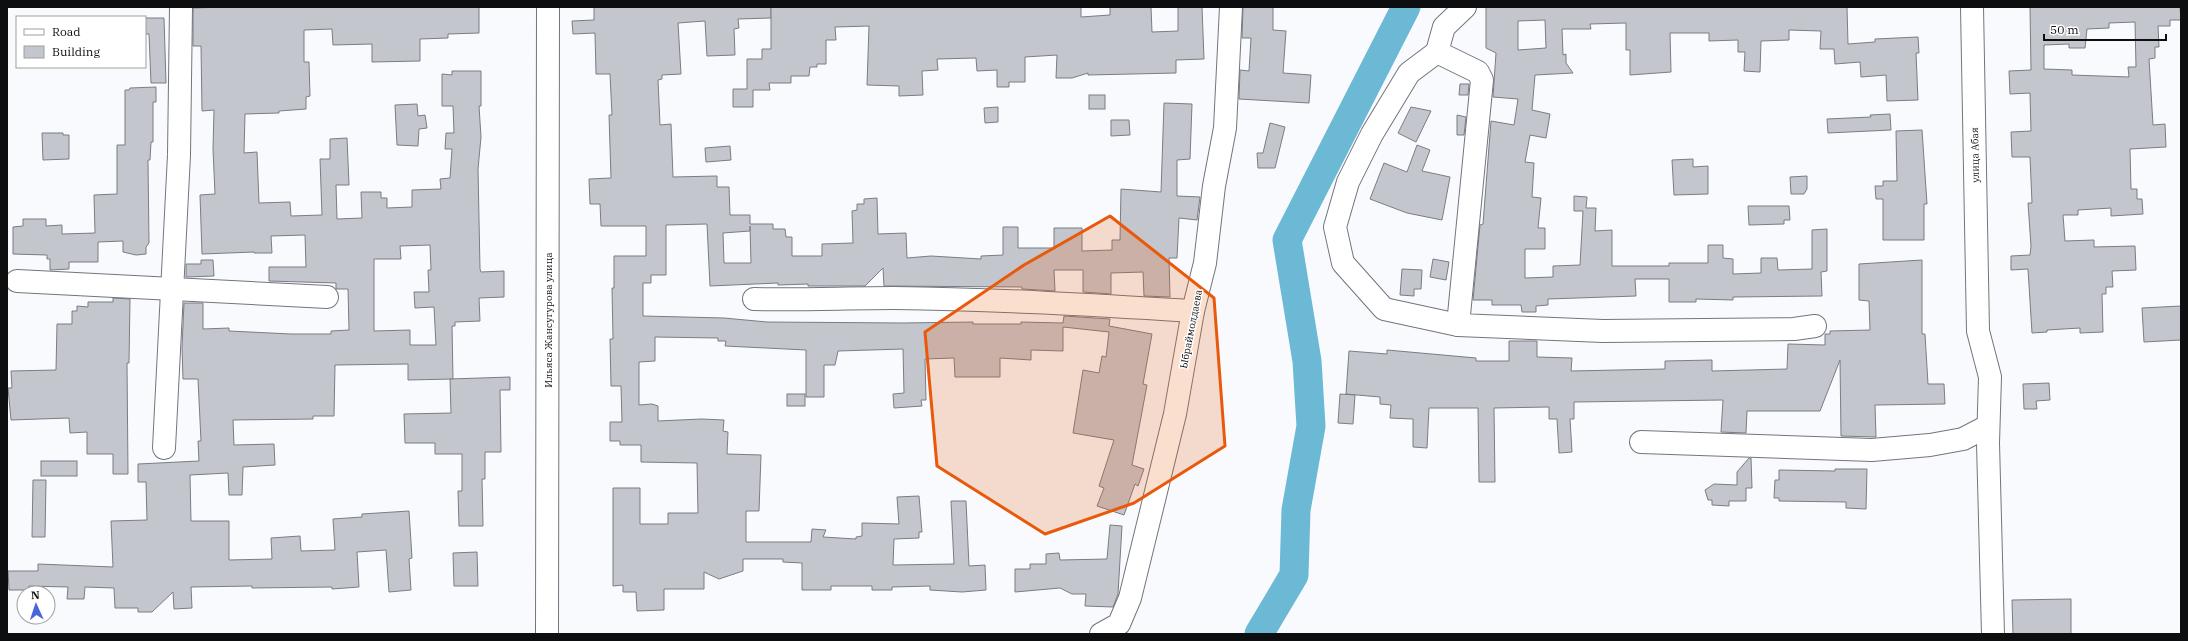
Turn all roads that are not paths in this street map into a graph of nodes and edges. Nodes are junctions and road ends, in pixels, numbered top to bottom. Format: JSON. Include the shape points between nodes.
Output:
{"nodes":[{"id":1,"x":181,"y":7,"type":"edge"},
{"id":2,"x":548,"y":7,"type":"edge"},
{"id":3,"x":1231,"y":7,"type":"edge"},
{"id":4,"x":1465,"y":7,"type":"edge"},
{"id":5,"x":1972,"y":7,"type":"edge"},
{"id":6,"x":1437,"y":52,"type":"junction"},
{"id":7,"x":17,"y":280,"type":"dead end"},
{"id":8,"x":171,"y":288,"type":"junction"},
{"id":9,"x":326,"y":297,"type":"dead end"},
{"id":10,"x":754,"y":298,"type":"dead end"},
{"id":11,"x":1193,"y":311,"type":"junction"},
{"id":12,"x":1458,"y":325,"type":"junction"},
{"id":13,"x":1815,"y":326,"type":"dead end"},
{"id":14,"x":1988,"y":426,"type":"junction"},
{"id":15,"x":1641,"y":442,"type":"dead end"},
{"id":16,"x":164,"y":448,"type":"dead end"},
{"id":17,"x":547,"y":634,"type":"edge"},
{"id":18,"x":1101,"y":634,"type":"edge"},
{"id":19,"x":1993,"y":634,"type":"edge"}],
"edges":[{"from":1,"to":8,"type":"street","via":[[179,155]]},
{"from":2,"to":17,"type":"street","name":"Ильяса Жансугурова улица"},
{"from":3,"to":11,"type":"street","name":"Ыбраймолдаева","via":[[1225,128],[1214,186],[1205,263]]},
{"from":4,"to":6,"type":"street","via":[[1444,27]]},
{"from":5,"to":14,"type":"street","name":"улица Абая","via":[[1978,331],[1990,378]]},
{"from":6,"to":12,"type":"street","via":[[1478,72],[1482,80]]},
{"from":6,"to":12,"type":"street","via":[[1409,73],[1372,134],[1348,182],[1335,227],[1343,263],[1384,309]]},
{"from":7,"to":8,"type":"street"},
{"from":8,"to":9,"type":"street"},
{"from":8,"to":16,"type":"street"},
{"from":10,"to":11,"type":"street","via":[[902,298]]},
{"from":11,"to":18,"type":"street","name":"Ыбраймолдаева","via":[[1175,414],[1130,598],[1119,624]]},
{"from":12,"to":13,"type":"street","via":[[1603,330],[1794,329]]},
{"from":14,"to":15,"type":"street","via":[[1962,439],[1930,445],[1872,450]]},
{"from":14,"to":19,"type":"street","name":"улица Абая"}]}
